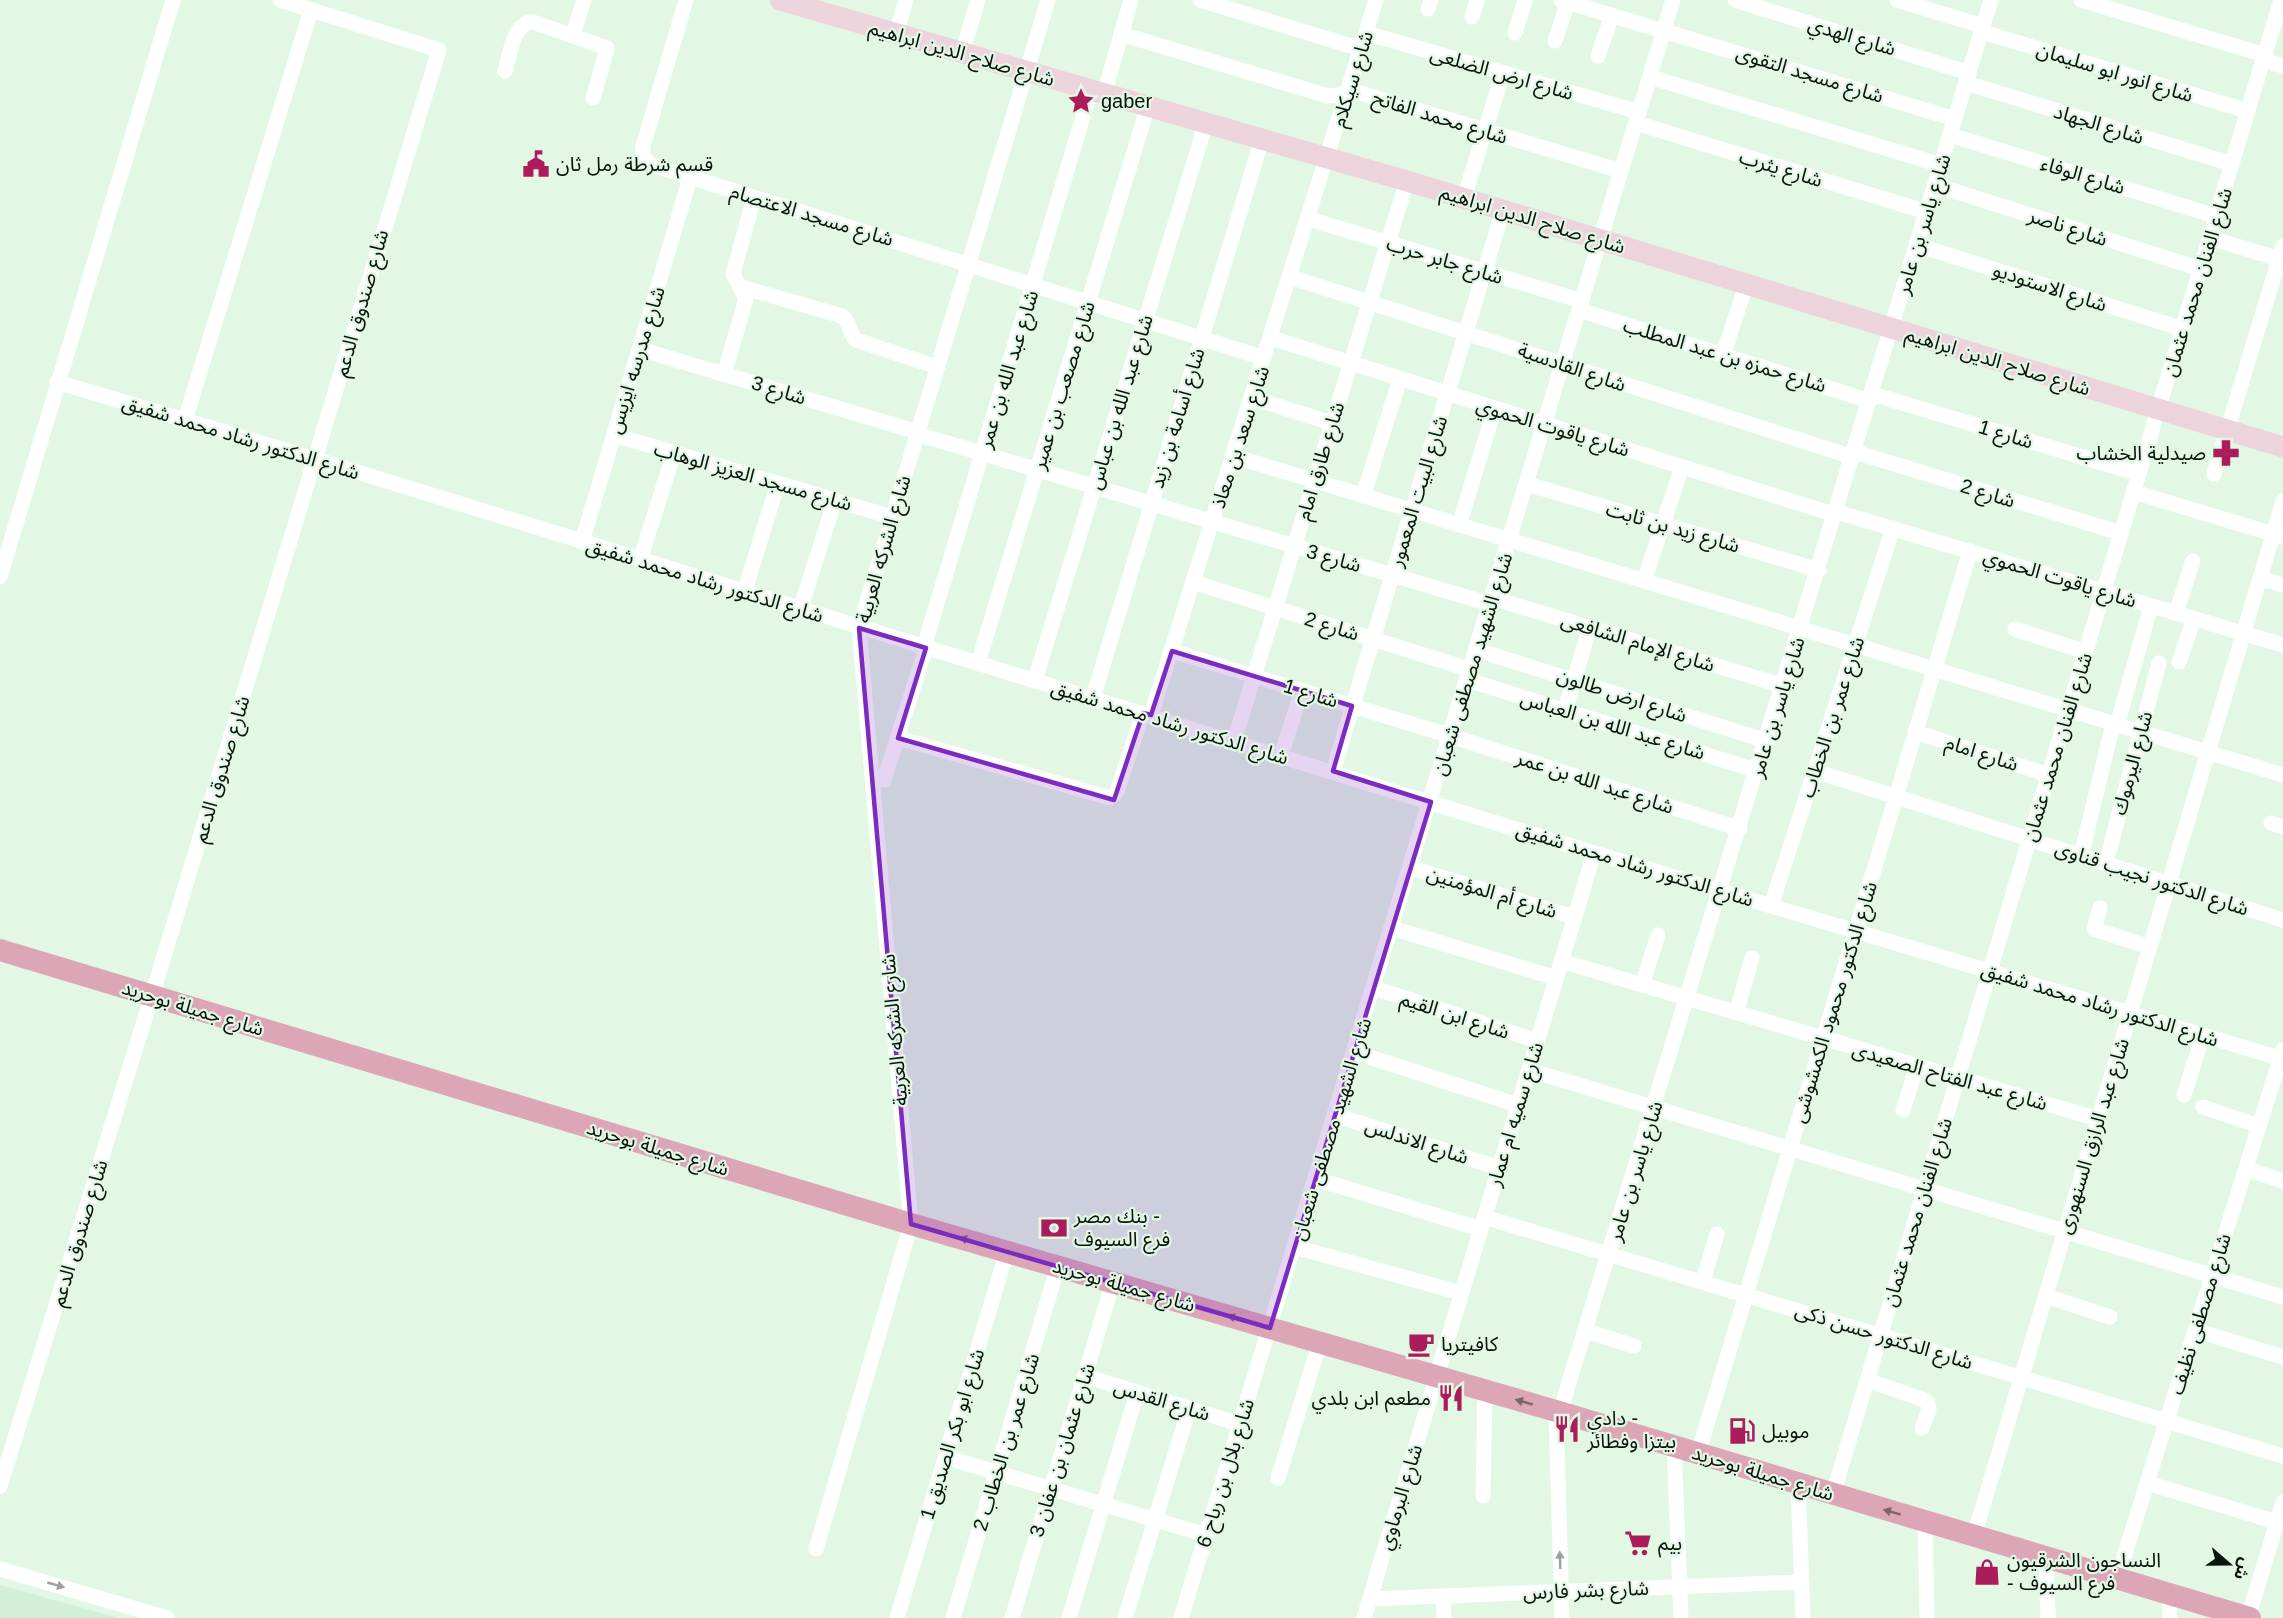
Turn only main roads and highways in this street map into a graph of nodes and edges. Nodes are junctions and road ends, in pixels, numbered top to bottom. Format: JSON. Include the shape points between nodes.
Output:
{"nodes":[{"id":1,"x":0,"y":950,"type":"edge"},
{"id":2,"x":2249,"y":1618,"type":"edge"}],
"edges":[{"from":2,"to":1,"type":"main road","name":"شارع جميلة بوحريد","one_way":true,"via":[[911,1224]]}]}
